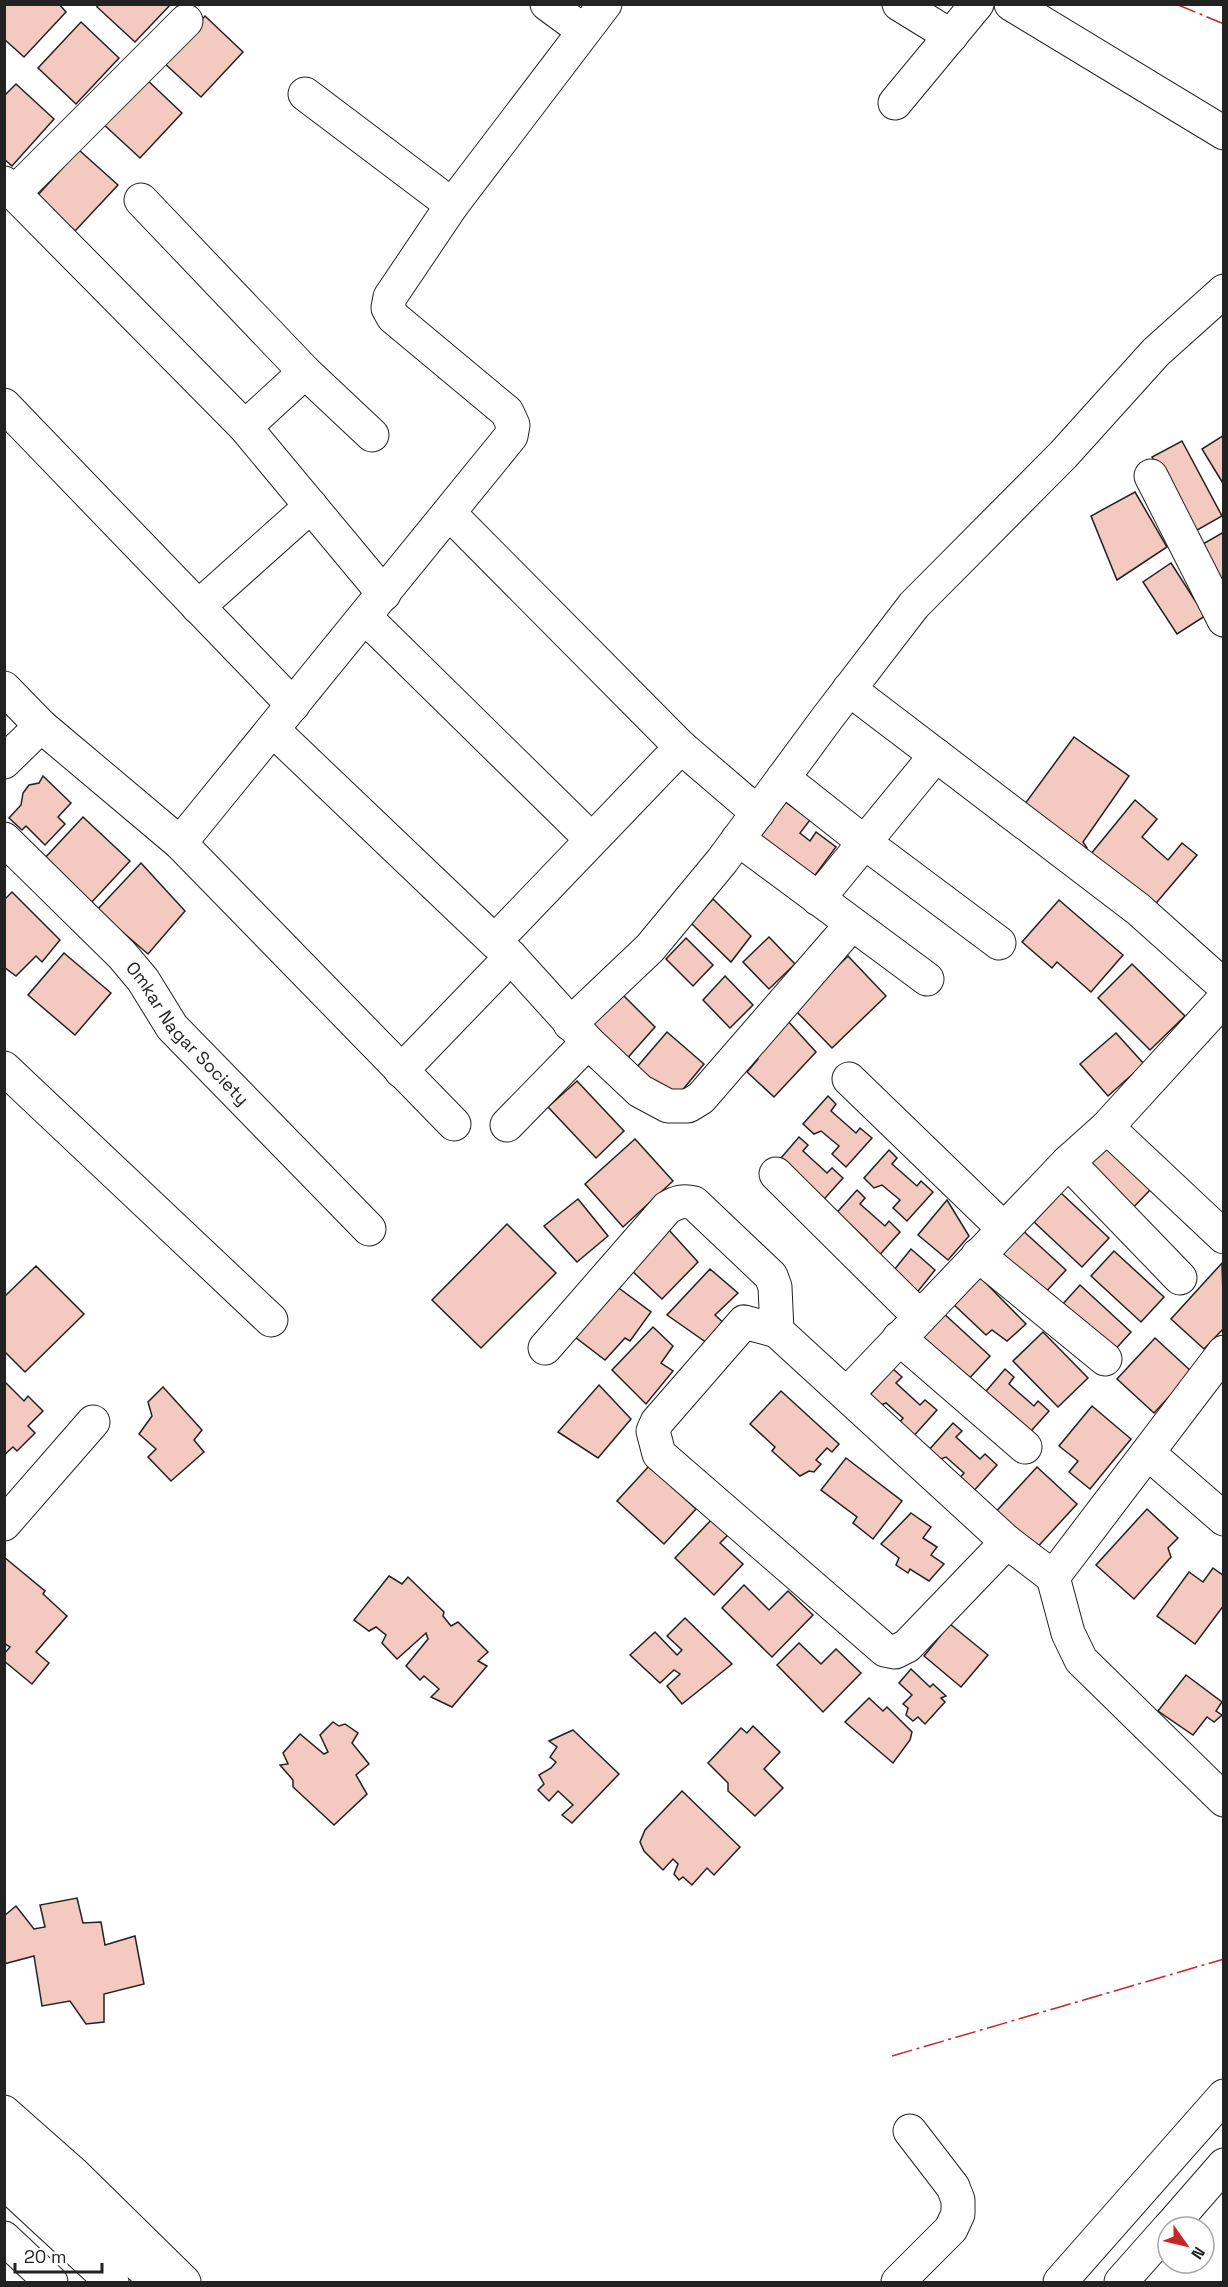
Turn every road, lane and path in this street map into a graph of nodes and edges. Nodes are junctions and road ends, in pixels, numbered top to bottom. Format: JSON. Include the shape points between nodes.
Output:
{"nodes":[{"id":1,"x":547,"y":4,"type":"edge"},
{"id":2,"x":605,"y":4,"type":"edge"},
{"id":3,"x":899,"y":4,"type":"edge"},
{"id":4,"x":977,"y":4,"type":"edge"},
{"id":5,"x":1011,"y":4,"type":"edge"},
{"id":6,"x":186,"y":21,"type":"dead end"},
{"id":7,"x":584,"y":32,"type":"junction"},
{"id":8,"x":951,"y":36,"type":"junction"},
{"id":9,"x":305,"y":94,"type":"dead end"},
{"id":10,"x":896,"y":103,"type":"dead end"},
{"id":11,"x":1224,"y":133,"type":"edge"},
{"id":12,"x":9,"y":188,"type":"edge"},
{"id":13,"x":141,"y":200,"type":"dead end"},
{"id":14,"x":452,"y":205,"type":"junction"},
{"id":15,"x":1224,"y":291,"type":"edge"},
{"id":16,"x":304,"y":372,"type":"junction"},
{"id":17,"x":4,"y":405,"type":"edge"},
{"id":18,"x":245,"y":427,"type":"junction"},
{"id":19,"x":372,"y":435,"type":"dead end"},
{"id":20,"x":1151,"y":476,"type":"dead end"},
{"id":21,"x":311,"y":506,"type":"junction"},
{"id":22,"x":450,"y":514,"type":"junction"},
{"id":23,"x":375,"y":605,"type":"junction"},
{"id":24,"x":198,"y":606,"type":"junction"},
{"id":25,"x":1223,"y":617,"type":"edge"},
{"id":26,"x":4,"y":688,"type":"edge"},
{"id":27,"x":849,"y":689,"type":"junction"},
{"id":28,"x":283,"y":718,"type":"junction"},
{"id":29,"x":41,"y":726,"type":"junction"},
{"id":30,"x":681,"y":747,"type":"junction"},
{"id":31,"x":936,"y":755,"type":"junction"},
{"id":32,"x":4,"y":762,"type":"edge"},
{"id":33,"x":783,"y":778,"type":"junction"},
{"id":34,"x":758,"y":813,"type":"junction"},
{"id":35,"x":4,"y":839,"type":"edge"},
{"id":36,"x":591,"y":839,"type":"junction"},
{"id":37,"x":738,"y":839,"type":"junction"},
{"id":38,"x":864,"y":842,"type":"junction"},
{"id":39,"x":180,"y":843,"type":"junction"},
{"id":40,"x":818,"y":899,"type":"junction"},
{"id":41,"x":852,"y":924,"type":"junction"},
{"id":42,"x":999,"y":943,"type":"dead end"},
{"id":43,"x":503,"y":949,"type":"junction"},
{"id":44,"x":927,"y":979,"type":"dead end"},
{"id":45,"x":1224,"y":986,"type":"edge"},
{"id":46,"x":1224,"y":999,"type":"edge"},
{"id":47,"x":579,"y":1033,"type":"junction"},
{"id":48,"x":4,"y":1068,"type":"edge"},
{"id":49,"x":401,"y":1071,"type":"junction"},
{"id":50,"x":849,"y":1079,"type":"dead end"},
{"id":51,"x":454,"y":1124,"type":"dead end"},
{"id":52,"x":507,"y":1125,"type":"dead end"},
{"id":53,"x":1107,"y":1127,"type":"junction"},
{"id":54,"x":1068,"y":1162,"type":"junction"},
{"id":55,"x":776,"y":1174,"type":"dead end"},
{"id":56,"x":1004,"y":1229,"type":"junction"},
{"id":57,"x":369,"y":1230,"type":"dead end"},
{"id":58,"x":1224,"y":1237,"type":"edge"},
{"id":59,"x":978,"y":1255,"type":"junction"},
{"id":60,"x":1180,"y":1278,"type":"dead end"},
{"id":61,"x":271,"y":1320,"type":"dead end"},
{"id":62,"x":909,"y":1327,"type":"junction"},
{"id":63,"x":777,"y":1331,"type":"junction"},
{"id":64,"x":545,"y":1348,"type":"dead end"},
{"id":65,"x":1224,"y":1352,"type":"edge"},
{"id":66,"x":1105,"y":1359,"type":"dead end"},
{"id":67,"x":847,"y":1394,"type":"junction"},
{"id":68,"x":93,"y":1422,"type":"dead end"},
{"id":69,"x":1025,"y":1447,"type":"dead end"},
{"id":70,"x":1148,"y":1453,"type":"junction"},
{"id":71,"x":1224,"y":1520,"type":"edge"},
{"id":72,"x":4,"y":1524,"type":"edge"},
{"id":73,"x":1007,"y":1542,"type":"junction"},
{"id":74,"x":1053,"y":1577,"type":"junction"},
{"id":75,"x":1224,"y":1800,"type":"edge"},
{"id":76,"x":1224,"y":2096,"type":"edge"},
{"id":77,"x":4,"y":2112,"type":"edge"},
{"id":78,"x":910,"y":2130,"type":"dead end"},
{"id":79,"x":4,"y":2145,"type":"edge"},
{"id":80,"x":1224,"y":2165,"type":"edge"},
{"id":81,"x":4,"y":2182,"type":"edge"},
{"id":82,"x":1180,"y":2215,"type":"edge"},
{"id":83,"x":4,"y":2238,"type":"edge"},
{"id":84,"x":1156,"y":2243,"type":"edge"},
{"id":85,"x":51,"y":2283,"type":"edge"},
{"id":86,"x":112,"y":2283,"type":"edge"},
{"id":87,"x":158,"y":2283,"type":"edge"},
{"id":88,"x":184,"y":2283,"type":"edge"},
{"id":89,"x":898,"y":2283,"type":"edge"},
{"id":90,"x":1060,"y":2283,"type":"edge"},
{"id":91,"x":1121,"y":2283,"type":"edge"}],
"edges":[{"from":1,"to":7,"type":"street"},
{"from":2,"to":7,"type":"street"},
{"from":3,"to":8,"type":"street"},
{"from":4,"to":8,"type":"street"},
{"from":5,"to":11,"type":"street"},
{"from":6,"to":12,"type":"street"},
{"from":7,"to":14,"type":"street"},
{"from":8,"to":10,"type":"street"},
{"from":9,"to":14,"type":"street"},
{"from":12,"to":18,"type":"street"},
{"from":13,"to":16,"type":"street"},
{"from":14,"to":22,"type":"street","via":[[390,297],[387,308],[507,412],[513,425],[511,436]]},
{"from":15,"to":27,"type":"street","via":[[1156,352],[1062,455],[914,605]]},
{"from":16,"to":18,"type":"street"},
{"from":16,"to":19,"type":"street"},
{"from":17,"to":24,"type":"street"},
{"from":18,"to":21,"type":"street"},
{"from":20,"to":25,"type":"street"},
{"from":21,"to":23,"type":"street"},
{"from":21,"to":24,"type":"street"},
{"from":22,"to":23,"type":"street"},
{"from":22,"to":30,"type":"street"},
{"from":23,"to":28,"type":"street"},
{"from":23,"to":36,"type":"street"},
{"from":24,"to":28,"type":"street"},
{"from":26,"to":29,"type":"street"},
{"from":27,"to":31,"type":"street"},
{"from":27,"to":33,"type":"street"},
{"from":28,"to":39,"type":"street"},
{"from":28,"to":43,"type":"street"},
{"from":29,"to":32,"type":"street"},
{"from":29,"to":39,"type":"street"},
{"from":30,"to":34,"type":"street"},
{"from":30,"to":36,"type":"street"},
{"from":31,"to":38,"type":"street"},
{"from":31,"to":45,"type":"street","via":[[1138,909]]},
{"from":33,"to":34,"type":"street"},
{"from":33,"to":38,"type":"street"},
{"from":34,"to":37,"type":"street"},
{"from":35,"to":57,"type":"street","name":"Omkar Nagar Society","via":[[122,955],[172,1027]]},
{"from":36,"to":43,"type":"street"},
{"from":37,"to":40,"type":"street"},
{"from":37,"to":47,"type":"street"},
{"from":38,"to":40,"type":"street"},
{"from":38,"to":42,"type":"street"},
{"from":39,"to":49,"type":"street"},
{"from":40,"to":41,"type":"street"},
{"from":41,"to":44,"type":"street"},
{"from":41,"to":47,"type":"street","via":[[701,1098],[688,1106],[668,1106],[640,1091]]},
{"from":43,"to":47,"type":"street"},
{"from":43,"to":49,"type":"street"},
{"from":46,"to":53,"type":"street"},
{"from":47,"to":52,"type":"street"},
{"from":48,"to":61,"type":"street"},
{"from":49,"to":51,"type":"street"},
{"from":50,"to":56,"type":"street"},
{"from":53,"to":54,"type":"street"},
{"from":53,"to":58,"type":"street"},
{"from":54,"to":56,"type":"street"},
{"from":54,"to":60,"type":"street"},
{"from":55,"to":62,"type":"street"},
{"from":56,"to":59,"type":"street"},
{"from":59,"to":62,"type":"street"},
{"from":59,"to":66,"type":"street"},
{"from":62,"to":67,"type":"street"},
{"from":62,"to":69,"type":"street"},
{"from":63,"to":64,"type":"street","via":[[771,1276],[694,1203],[686,1201],[668,1208]]},
{"from":63,"to":67,"type":"street"},
{"from":63,"to":73,"type":"street","via":[[744,1322],[657,1422],[653,1431],[659,1454],[885,1650],[895,1652],[907,1646]]},
{"from":65,"to":70,"type":"street"},
{"from":67,"to":73,"type":"street"},
{"from":68,"to":72,"type":"street"},
{"from":70,"to":71,"type":"street"},
{"from":70,"to":74,"type":"street"},
{"from":73,"to":74,"type":"street"},
{"from":74,"to":75,"type":"street","via":[[1068,1633],[1081,1660]]},
{"from":76,"to":90,"type":"street"},
{"from":77,"to":88,"type":"street","via":[[73,2173]]},
{"from":78,"to":89,"type":"street","via":[[953,2187],[958,2214],[951,2229]]},
{"from":79,"to":87,"type":"street"},
{"from":80,"to":82,"type":"street"},
{"from":81,"to":86,"type":"street"},
{"from":83,"to":85,"type":"street"},
{"from":84,"to":91,"type":"street"}]}
